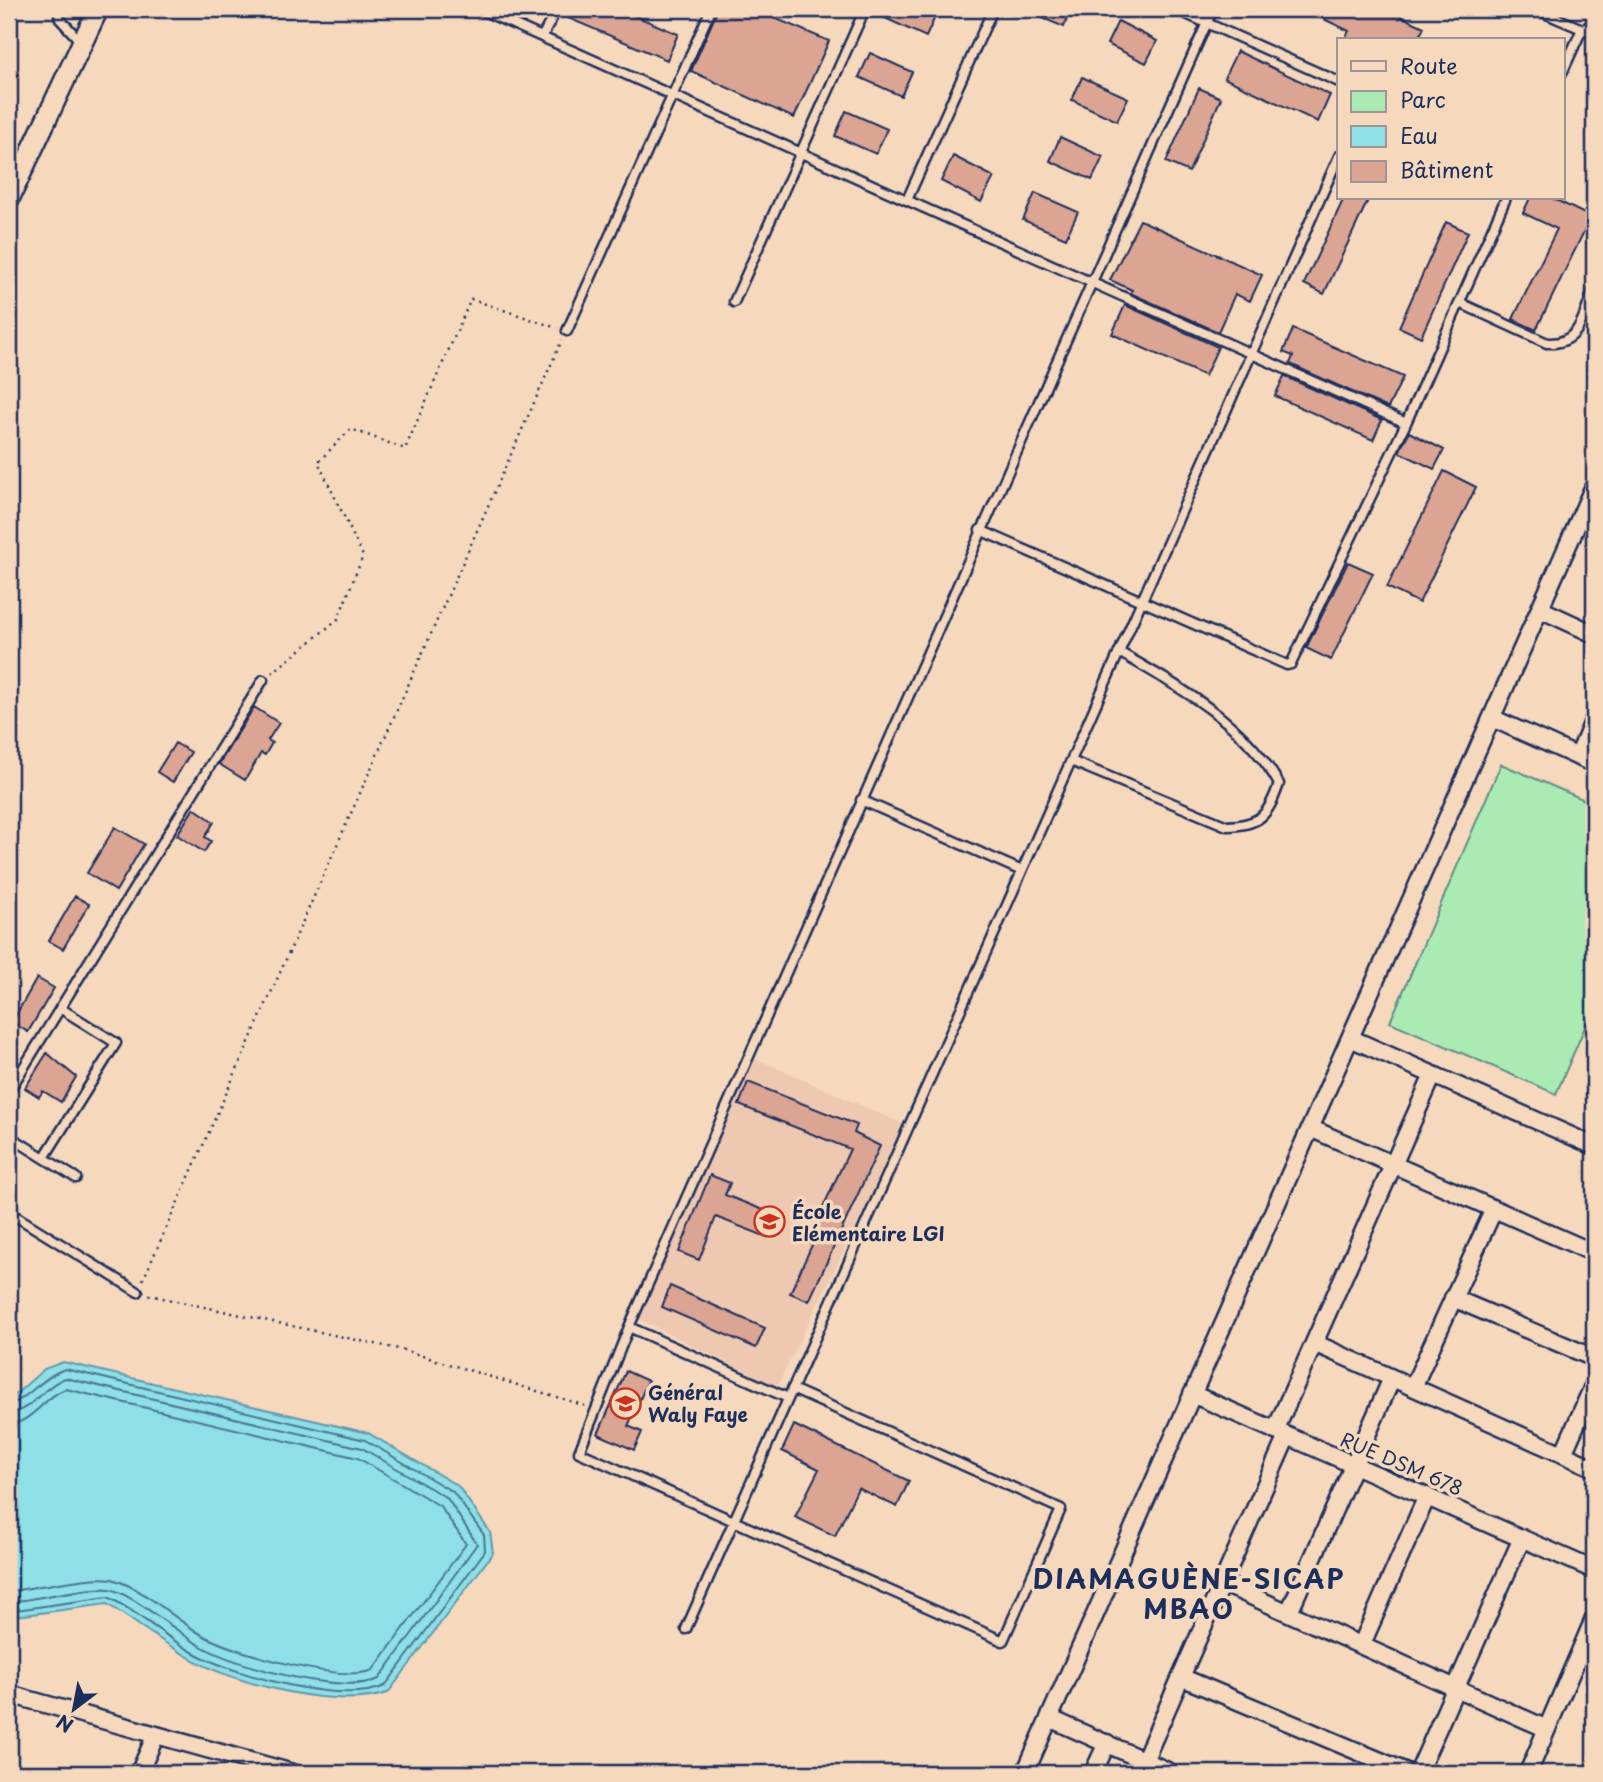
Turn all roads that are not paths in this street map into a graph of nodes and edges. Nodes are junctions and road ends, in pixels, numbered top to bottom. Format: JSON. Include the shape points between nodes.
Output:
{"nodes":[{"id":1,"x":58,"y":9,"type":"edge"},
{"id":2,"x":98,"y":9,"type":"edge"},
{"id":3,"x":479,"y":9,"type":"edge"},
{"id":4,"x":557,"y":9,"type":"edge"},
{"id":5,"x":711,"y":9,"type":"edge"},
{"id":6,"x":865,"y":9,"type":"edge"},
{"id":7,"x":993,"y":9,"type":"edge"},
{"id":8,"x":1175,"y":9,"type":"edge"},
{"id":9,"x":1213,"y":9,"type":"edge"},
{"id":10,"x":1535,"y":9,"type":"edge"},
{"id":11,"x":1207,"y":23,"type":"junction"},
{"id":12,"x":1594,"y":25,"type":"edge"},
{"id":13,"x":1582,"y":29,"type":"junction"},
{"id":14,"x":1594,"y":34,"type":"edge"},
{"id":15,"x":542,"y":37,"type":"junction"},
{"id":16,"x":82,"y":43,"type":"junction"},
{"id":17,"x":1564,"y":69,"type":"edge"},
{"id":18,"x":1337,"y":81,"type":"edge"},
{"id":19,"x":672,"y":95,"type":"junction"},
{"id":20,"x":801,"y":153,"type":"junction"},
{"id":21,"x":1337,"y":160,"type":"edge"},
{"id":22,"x":9,"y":199,"type":"edge"},
{"id":23,"x":907,"y":200,"type":"junction"},
{"id":24,"x":1505,"y":200,"type":"edge"},
{"id":25,"x":1090,"y":282,"type":"junction"},
{"id":26,"x":1594,"y":288,"type":"edge"},
{"id":27,"x":734,"y":302,"type":"dead end"},
{"id":28,"x":1460,"y":303,"type":"junction"},
{"id":29,"x":566,"y":331,"type":"road end"},
{"id":30,"x":1251,"y":354,"type":"junction"},
{"id":31,"x":1406,"y":423,"type":"junction"},
{"id":32,"x":1594,"y":486,"type":"edge"},
{"id":33,"x":980,"y":530,"type":"junction"},
{"id":34,"x":1142,"y":600,"type":"junction"},
{"id":35,"x":1539,"y":609,"type":"junction"},
{"id":36,"x":1594,"y":634,"type":"edge"},
{"id":37,"x":1119,"y":652,"type":"junction"},
{"id":38,"x":263,"y":680,"type":"road end"},
{"id":39,"x":1492,"y":718,"type":"junction"},
{"id":40,"x":1594,"y":719,"type":"edge"},
{"id":41,"x":1578,"y":757,"type":"junction"},
{"id":42,"x":1071,"y":761,"type":"junction"},
{"id":43,"x":1594,"y":764,"type":"edge"},
{"id":44,"x":862,"y":800,"type":"junction"},
{"id":45,"x":1022,"y":871,"type":"junction"},
{"id":46,"x":60,"y":1008,"type":"junction"},
{"id":47,"x":1350,"y":1038,"type":"junction"},
{"id":48,"x":1433,"y":1075,"type":"junction"},
{"id":49,"x":9,"y":1091,"type":"edge"},
{"id":50,"x":1310,"y":1128,"type":"junction"},
{"id":51,"x":9,"y":1136,"type":"edge"},
{"id":52,"x":1594,"y":1146,"type":"edge"},
{"id":53,"x":44,"y":1158,"type":"junction"},
{"id":54,"x":1393,"y":1165,"type":"junction"},
{"id":55,"x":76,"y":1178,"type":"dead end"},
{"id":56,"x":1493,"y":1211,"type":"junction"},
{"id":57,"x":9,"y":1212,"type":"edge"},
{"id":58,"x":1594,"y":1253,"type":"edge"},
{"id":59,"x":138,"y":1292,"type":"road end"},
{"id":60,"x":1453,"y":1298,"type":"junction"},
{"id":61,"x":629,"y":1327,"type":"junction"},
{"id":62,"x":1314,"y":1343,"type":"junction"},
{"id":63,"x":1594,"y":1358,"type":"edge"},
{"id":64,"x":1392,"y":1378,"type":"junction"},
{"id":65,"x":1594,"y":1384,"type":"edge"},
{"id":66,"x":1413,"y":1387,"type":"junction"},
{"id":67,"x":790,"y":1394,"type":"junction"},
{"id":68,"x":1192,"y":1394,"type":"junction"},
{"id":69,"x":1281,"y":1433,"type":"junction"},
{"id":70,"x":1563,"y":1454,"type":"junction"},
{"id":71,"x":1353,"y":1464,"type":"junction"},
{"id":72,"x":1594,"y":1468,"type":"edge"},
{"id":73,"x":1427,"y":1496,"type":"junction"},
{"id":74,"x":734,"y":1521,"type":"junction"},
{"id":75,"x":1522,"y":1538,"type":"junction"},
{"id":76,"x":1594,"y":1570,"type":"edge"},
{"id":77,"x":1222,"y":1583,"type":"junction"},
{"id":78,"x":1289,"y":1612,"type":"junction"},
{"id":79,"x":686,"y":1629,"type":"dead end"},
{"id":80,"x":1592,"y":1629,"type":"edge"},
{"id":81,"x":1362,"y":1644,"type":"junction"},
{"id":82,"x":1181,"y":1677,"type":"junction"},
{"id":83,"x":1456,"y":1688,"type":"junction"},
{"id":84,"x":9,"y":1694,"type":"edge"},
{"id":85,"x":1049,"y":1718,"type":"junction"},
{"id":86,"x":1547,"y":1729,"type":"junction"},
{"id":87,"x":156,"y":1735,"type":"junction"},
{"id":88,"x":1107,"y":1744,"type":"junction"},
{"id":89,"x":1144,"y":1760,"type":"junction"},
{"id":90,"x":139,"y":1773,"type":"edge"},
{"id":91,"x":293,"y":1773,"type":"edge"},
{"id":92,"x":1025,"y":1773,"type":"edge"},
{"id":93,"x":1093,"y":1773,"type":"edge"},
{"id":94,"x":1172,"y":1773,"type":"edge"},
{"id":95,"x":1409,"y":1773,"type":"edge"},
{"id":96,"x":1418,"y":1773,"type":"edge"},
{"id":97,"x":1528,"y":1773,"type":"edge"}],
"edges":[{"from":1,"to":16,"type":"lane","via":[[60,19]]},
{"from":2,"to":16,"type":"street"},
{"from":3,"to":15,"type":"lane"},
{"from":4,"to":15,"type":"lane"},
{"from":5,"to":19,"type":"lane"},
{"from":6,"to":20,"type":"lane"},
{"from":7,"to":23,"type":"lane"},
{"from":8,"to":11,"type":"lane"},
{"from":9,"to":11,"type":"lane"},
{"from":10,"to":13,"type":"lane"},
{"from":11,"to":18,"type":"lane"},
{"from":11,"to":25,"type":"lane"},
{"from":12,"to":13,"type":"lane"},
{"from":13,"to":14,"type":"lane"},
{"from":13,"to":17,"type":"lane"},
{"from":15,"to":19,"type":"lane"},
{"from":16,"to":22,"type":"street"},
{"from":19,"to":20,"type":"lane"},
{"from":19,"to":29,"type":"lane"},
{"from":20,"to":23,"type":"lane"},
{"from":20,"to":27,"type":"lane"},
{"from":21,"to":30,"type":"lane"},
{"from":23,"to":25,"type":"lane"},
{"from":24,"to":28,"type":"lane"},
{"from":25,"to":30,"type":"lane"},
{"from":25,"to":33,"type":"lane"},
{"from":26,"to":28,"type":"lane","via":[[1574,335],[1562,344],[1547,343]]},
{"from":28,"to":31,"type":"lane"},
{"from":30,"to":31,"type":"lane"},
{"from":30,"to":34,"type":"lane"},
{"from":31,"to":34,"type":"lane","via":[[1291,664]]},
{"from":32,"to":35,"type":"street"},
{"from":33,"to":34,"type":"lane"},
{"from":33,"to":44,"type":"lane"},
{"from":34,"to":37,"type":"lane"},
{"from":35,"to":36,"type":"street"},
{"from":35,"to":39,"type":"street"},
{"from":37,"to":42,"type":"lane"},
{"from":37,"to":42,"type":"lane","via":[[1230,725],[1268,765],[1279,784],[1273,802],[1261,819],[1227,826]]},
{"from":38,"to":46,"type":"lane"},
{"from":39,"to":41,"type":"street"},
{"from":39,"to":47,"type":"street"},
{"from":40,"to":41,"type":"street"},
{"from":41,"to":43,"type":"street"},
{"from":42,"to":45,"type":"lane"},
{"from":44,"to":45,"type":"lane"},
{"from":44,"to":61,"type":"lane"},
{"from":45,"to":67,"type":"lane"},
{"from":46,"to":49,"type":"lane"},
{"from":46,"to":53,"type":"lane","via":[[116,1043]]},
{"from":47,"to":48,"type":"street"},
{"from":47,"to":50,"type":"street"},
{"from":48,"to":52,"type":"street"},
{"from":48,"to":54,"type":"street"},
{"from":50,"to":54,"type":"street"},
{"from":50,"to":68,"type":"street"},
{"from":51,"to":53,"type":"lane"},
{"from":53,"to":55,"type":"lane"},
{"from":54,"to":56,"type":"street"},
{"from":54,"to":62,"type":"street"},
{"from":56,"to":58,"type":"street"},
{"from":56,"to":60,"type":"street"},
{"from":57,"to":59,"type":"lane"},
{"from":60,"to":63,"type":"street"},
{"from":60,"to":66,"type":"street"},
{"from":61,"to":67,"type":"lane"},
{"from":61,"to":74,"type":"lane","via":[[579,1452]]},
{"from":62,"to":64,"type":"street"},
{"from":62,"to":69,"type":"street"},
{"from":64,"to":66,"type":"street"},
{"from":64,"to":71,"type":"street"},
{"from":65,"to":70,"type":"street"},
{"from":66,"to":70,"type":"street"},
{"from":67,"to":74,"type":"lane"},
{"from":67,"to":74,"type":"lane","via":[[1061,1509],[1003,1641]]},
{"from":68,"to":69,"type":"street","name":"RUE DSM 678"},
{"from":68,"to":85,"type":"street"},
{"from":69,"to":71,"type":"street","name":"RUE DSM 678"},
{"from":69,"to":77,"type":"street"},
{"from":70,"to":72,"type":"street"},
{"from":71,"to":73,"type":"street","name":"RUE DSM 678"},
{"from":71,"to":78,"type":"street"},
{"from":73,"to":75,"type":"street","name":"RUE DSM 678"},
{"from":73,"to":81,"type":"street"},
{"from":74,"to":79,"type":"lane"},
{"from":75,"to":76,"type":"street","name":"RUE DSM 678"},
{"from":75,"to":83,"type":"street"},
{"from":77,"to":78,"type":"street"},
{"from":77,"to":82,"type":"street"},
{"from":78,"to":81,"type":"street"},
{"from":80,"to":86,"type":"street"},
{"from":81,"to":83,"type":"street"},
{"from":82,"to":89,"type":"street"},
{"from":82,"to":95,"type":"street"},
{"from":83,"to":86,"type":"street"},
{"from":83,"to":96,"type":"street"},
{"from":84,"to":87,"type":"street"},
{"from":85,"to":88,"type":"street"},
{"from":85,"to":92,"type":"street"},
{"from":86,"to":97,"type":"street"},
{"from":87,"to":90,"type":"street"},
{"from":87,"to":91,"type":"street"},
{"from":88,"to":89,"type":"street"},
{"from":88,"to":93,"type":"street"},
{"from":89,"to":94,"type":"street"}]}
